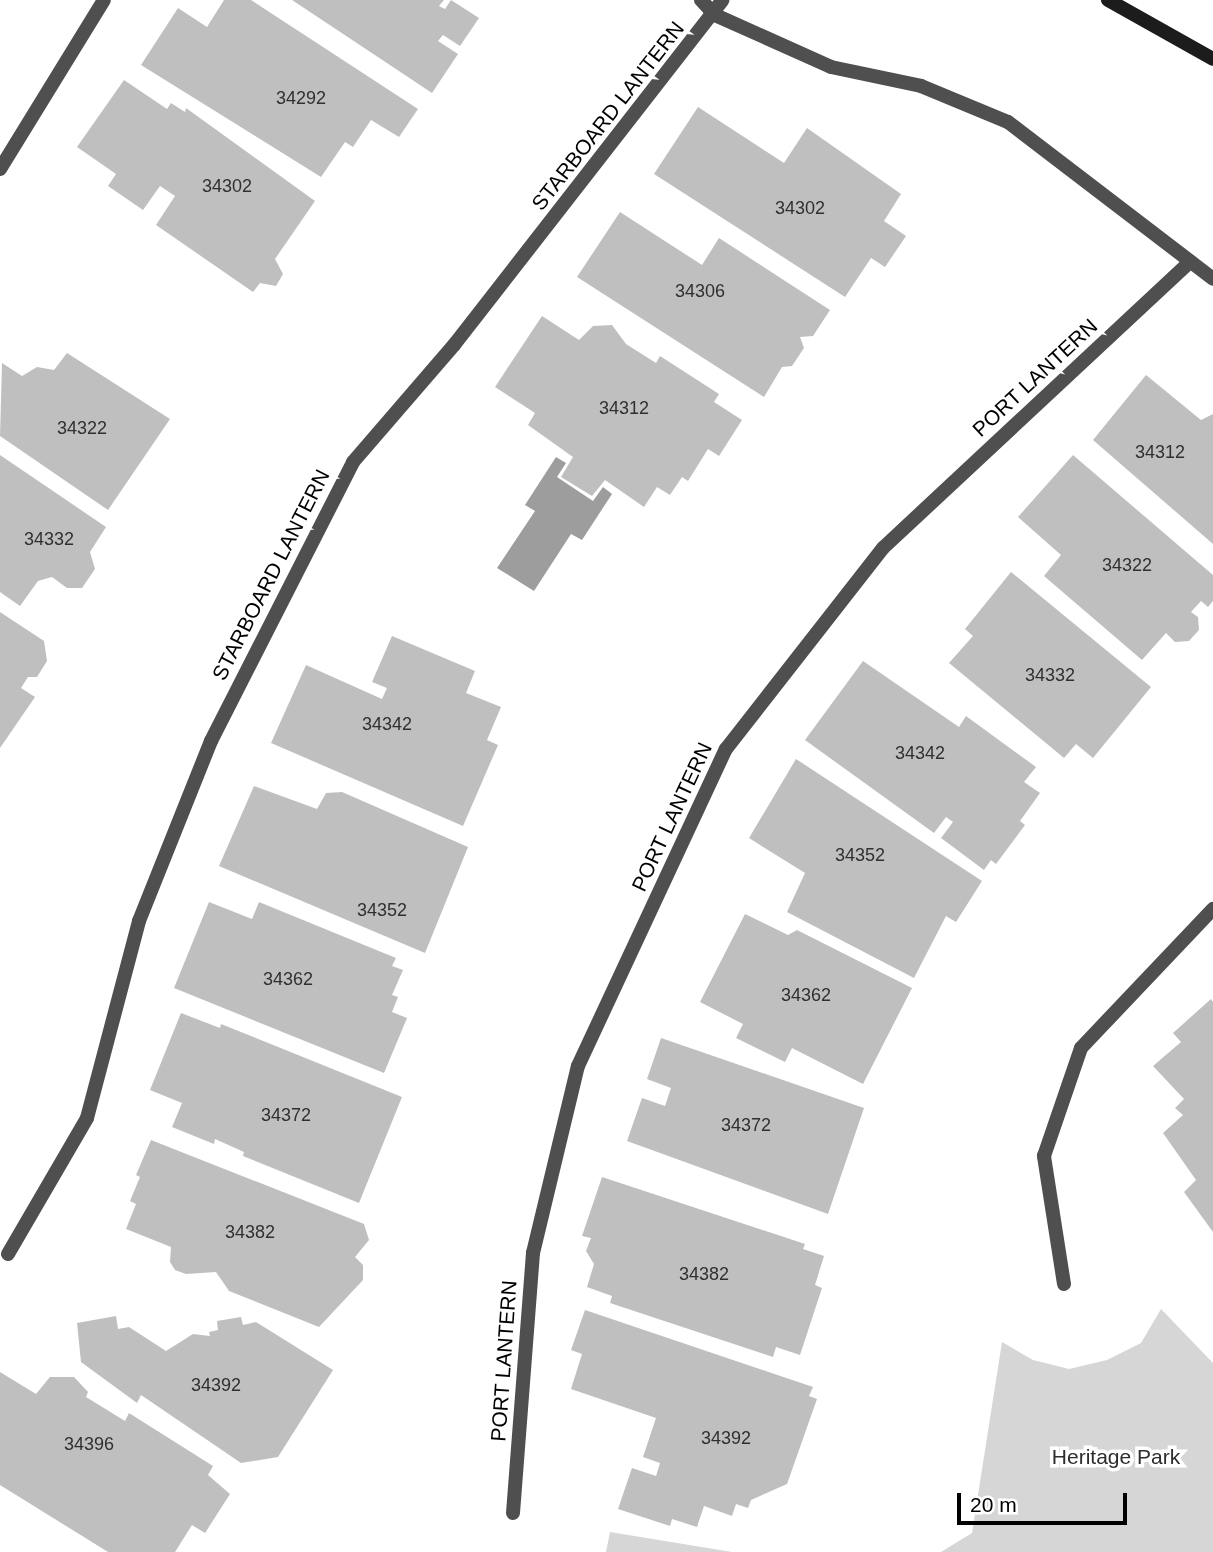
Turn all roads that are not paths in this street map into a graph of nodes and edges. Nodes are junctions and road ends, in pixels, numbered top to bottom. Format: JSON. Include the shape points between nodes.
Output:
{"nodes":[{"id":1,"x":104,"y":0,"type":"edge"},
{"id":2,"x":701,"y":0,"type":"edge"},
{"id":3,"x":723,"y":0,"type":"edge"},
{"id":4,"x":1108,"y":0,"type":"edge"},
{"id":5,"x":715,"y":15,"type":"junction"},
{"id":6,"x":1213,"y":59,"type":"edge"},
{"id":7,"x":0,"y":169,"type":"edge"},
{"id":8,"x":1190,"y":262,"type":"junction"},
{"id":9,"x":1213,"y":279,"type":"edge"},
{"id":10,"x":1213,"y":909,"type":"edge"},
{"id":11,"x":8,"y":1254,"type":"dead end"},
{"id":12,"x":1064,"y":1284,"type":"dead end"},
{"id":13,"x":513,"y":1513,"type":"dead end"}],
"edges":[{"from":1,"to":7,"type":"street"},
{"from":2,"to":5,"type":"street"},
{"from":3,"to":5,"type":"street","name":"STARBOARD LANTERN"},
{"from":4,"to":6,"type":"main road"},
{"from":5,"to":8,"type":"street","via":[[831,67],[921,86],[1007,122]]},
{"from":5,"to":11,"type":"street","name":"STARBOARD LANTERN","via":[[454,345],[353,462],[286,587],[206,754],[139,921],[87,1118]]},
{"from":8,"to":9,"type":"street"},
{"from":8,"to":13,"type":"street","name":"PORT LANTERN","via":[[883,548],[726,749],[578,1066],[533,1253]]},
{"from":10,"to":12,"type":"street","via":[[1081,1048],[1044,1156]]}]}
